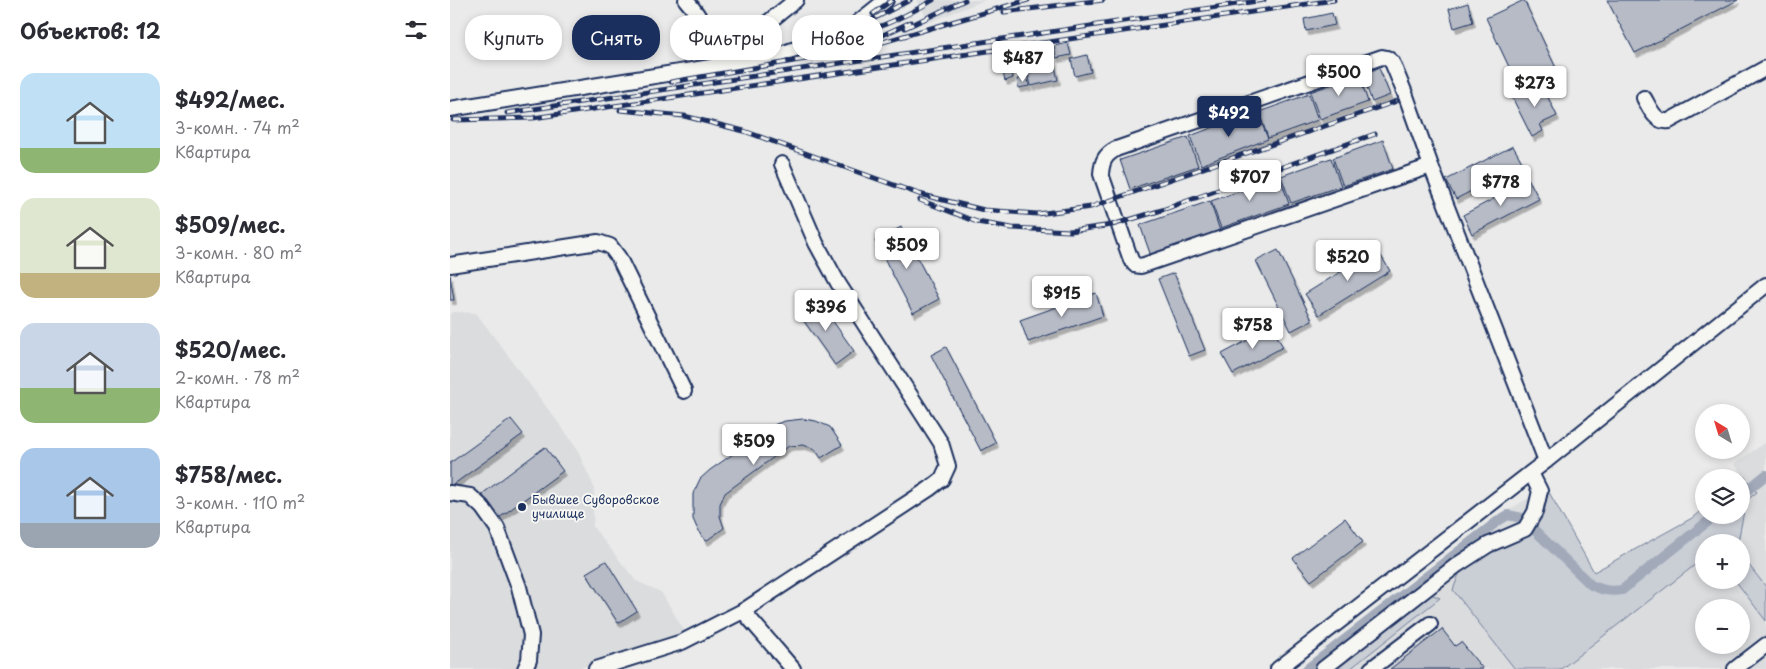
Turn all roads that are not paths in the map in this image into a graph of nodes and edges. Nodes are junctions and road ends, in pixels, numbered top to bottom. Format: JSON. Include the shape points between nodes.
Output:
{"nodes":[{"id":1,"x":686,"y":0,"type":"edge"},
{"id":2,"x":796,"y":0,"type":"edge"},
{"id":3,"x":886,"y":0,"type":"edge"},
{"id":4,"x":695,"y":15,"type":"edge"},
{"id":5,"x":777,"y":15,"type":"edge"},
{"id":6,"x":782,"y":54,"type":"edge"},
{"id":7,"x":719,"y":60,"type":"edge"},
{"id":8,"x":1766,"y":68,"type":"edge"},
{"id":9,"x":1644,"y":98,"type":"dead end"},
{"id":10,"x":450,"y":109,"type":"edge"},
{"id":11,"x":782,"y":164,"type":"dead end"},
{"id":12,"x":1431,"y":166,"type":"junction"},
{"id":13,"x":450,"y":264,"type":"edge"},
{"id":14,"x":1766,"y":285,"type":"edge"},
{"id":15,"x":684,"y":391,"type":"dead end"},
{"id":16,"x":1546,"y":461,"type":"junction"},
{"id":17,"x":1531,"y":473,"type":"junction"},
{"id":18,"x":450,"y":493,"type":"edge"},
{"id":19,"x":743,"y":612,"type":"junction"},
{"id":20,"x":1430,"y":624,"type":"dead end"},
{"id":21,"x":1766,"y":645,"type":"edge"},
{"id":22,"x":525,"y":669,"type":"edge"},
{"id":23,"x":596,"y":669,"type":"edge"},
{"id":24,"x":793,"y":669,"type":"edge"},
{"id":25,"x":1278,"y":669,"type":"edge"},
{"id":26,"x":1324,"y":669,"type":"edge"},
{"id":27,"x":1371,"y":669,"type":"edge"},
{"id":28,"x":1735,"y":669,"type":"edge"}],
"edges":[{"from":1,"to":4,"type":"street"},
{"from":2,"to":5,"type":"street"},
{"from":3,"to":6,"type":"street","via":[[856,24],[828,38]]},
{"from":7,"to":10,"type":"street"},
{"from":8,"to":9,"type":"street","via":[[1669,121],[1657,119]]},
{"from":11,"to":19,"type":"street","via":[[816,243],[838,283],[941,443],[948,466],[942,480]]},
{"from":12,"to":12,"type":"street","via":[[1392,62],[1382,57],[1116,149],[1107,154],[1101,174],[1131,260],[1141,266]]},
{"from":12,"to":16,"type":"street"},
{"from":13,"to":15,"type":"street","via":[[598,242],[610,246],[619,258]]},
{"from":14,"to":16,"type":"street"},
{"from":16,"to":17,"type":"street"},
{"from":17,"to":25,"type":"street"},
{"from":17,"to":26,"type":"street","via":[[1540,491],[1535,512],[1526,529],[1488,545],[1457,565]]},
{"from":18,"to":22,"type":"street","via":[[470,496],[497,528],[519,587],[530,635]]},
{"from":19,"to":23,"type":"street","via":[[682,642]]},
{"from":19,"to":24,"type":"street"},
{"from":20,"to":27,"type":"street"},
{"from":21,"to":28,"type":"street"}]}
